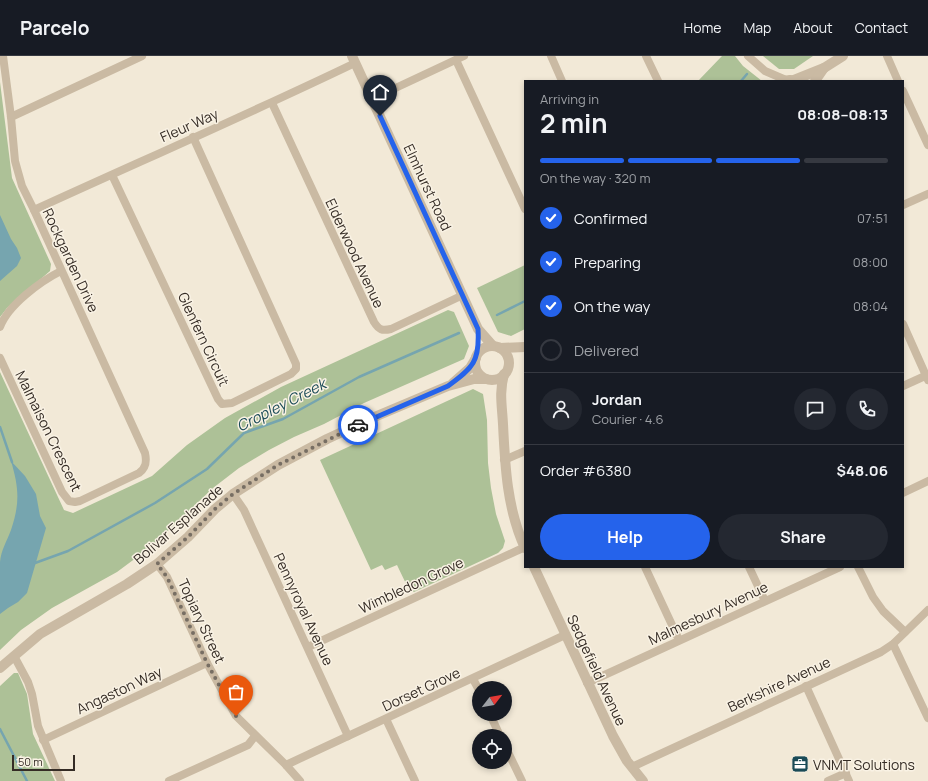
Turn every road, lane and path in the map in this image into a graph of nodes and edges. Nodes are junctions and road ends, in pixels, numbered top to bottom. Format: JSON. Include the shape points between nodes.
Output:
{"nodes":[{"id":1,"x":3,"y":56,"type":"edge"},
{"id":2,"x":142,"y":56,"type":"edge"},
{"id":3,"x":550,"y":56,"type":"edge"},
{"id":4,"x":646,"y":56,"type":"edge"},
{"id":5,"x":748,"y":56,"type":"edge"},
{"id":6,"x":843,"y":56,"type":"edge"},
{"id":7,"x":887,"y":56,"type":"edge"},
{"id":8,"x":460,"y":58,"type":"edge"},
{"id":9,"x":354,"y":59,"type":"edge"},
{"id":10,"x":824,"y":68,"type":"junction"},
{"id":11,"x":765,"y":71,"type":"junction"},
{"id":12,"x":562,"y":80,"type":"edge"},
{"id":13,"x":658,"y":80,"type":"edge"},
{"id":14,"x":770,"y":80,"type":"edge"},
{"id":15,"x":788,"y":80,"type":"edge"},
{"id":16,"x":793,"y":80,"type":"edge"},
{"id":17,"x":816,"y":80,"type":"edge"},
{"id":18,"x":898,"y":80,"type":"edge"},
{"id":19,"x":904,"y":93,"type":"edge"},
{"id":20,"x":372,"y":99,"type":"junction"},
{"id":21,"x":272,"y":103,"type":"junction"},
{"id":22,"x":11,"y":117,"type":"junction"},
{"id":23,"x":193,"y":137,"type":"junction"},
{"id":24,"x":928,"y":145,"type":"edge"},
{"id":25,"x":112,"y":175,"type":"junction"},
{"id":26,"x":928,"y":194,"type":"edge"},
{"id":27,"x":904,"y":205,"type":"edge"},
{"id":28,"x":524,"y":207,"type":"edge"},
{"id":29,"x":34,"y":210,"type":"junction"},
{"id":30,"x":62,"y":271,"type":"junction"},
{"id":31,"x":463,"y":295,"type":"junction"},
{"id":32,"x":904,"y":326,"type":"edge"},
{"id":33,"x":0,"y":327,"type":"edge"},
{"id":34,"x":478,"y":329,"type":"junction"},
{"id":35,"x":496,"y":347,"type":"junction"},
{"id":36,"x":524,"y":347,"type":"edge"},
{"id":37,"x":524,"y":348,"type":"edge"},
{"id":38,"x":477,"y":355,"type":"junction"},
{"id":39,"x":0,"y":358,"type":"edge"},
{"id":40,"x":506,"y":370,"type":"junction"},
{"id":41,"x":927,"y":378,"type":"edge"},
{"id":42,"x":487,"y":379,"type":"junction"},
{"id":43,"x":448,"y":386,"type":"junction"},
{"id":44,"x":904,"y":386,"type":"edge"},
{"id":45,"x":500,"y":400,"type":"junction"},
{"id":46,"x":524,"y":451,"type":"edge"},
{"id":47,"x":504,"y":460,"type":"junction"},
{"id":48,"x":145,"y":466,"type":"joint"},
{"id":49,"x":928,"y":482,"type":"edge"},
{"id":50,"x":904,"y":493,"type":"edge"},
{"id":51,"x":233,"y":494,"type":"junction"},
{"id":52,"x":524,"y":545,"type":"edge"},
{"id":53,"x":524,"y":548,"type":"edge"},
{"id":54,"x":157,"y":564,"type":"junction"},
{"id":55,"x":534,"y":568,"type":"edge"},
{"id":56,"x":645,"y":568,"type":"edge"},
{"id":57,"x":750,"y":568,"type":"edge"},
{"id":58,"x":838,"y":568,"type":"edge"},
{"id":59,"x":858,"y":568,"type":"edge"},
{"id":60,"x":765,"y":601,"type":"junction"},
{"id":61,"x":928,"y":610,"type":"edge"},
{"id":62,"x":905,"y":632,"type":"junction"},
{"id":63,"x":565,"y":635,"type":"junction"},
{"id":64,"x":679,"y":640,"type":"junction"},
{"id":65,"x":893,"y":644,"type":"junction"},
{"id":66,"x":308,"y":647,"type":"junction"},
{"id":67,"x":14,"y":656,"type":"junction"},
{"id":68,"x":207,"y":663,"type":"junction"},
{"id":69,"x":0,"y":668,"type":"edge"},
{"id":70,"x":473,"y":678,"type":"junction"},
{"id":71,"x":474,"y":681,"type":"edge"},
{"id":72,"x":587,"y":683,"type":"junction"},
{"id":73,"x":806,"y":686,"type":"junction"},
{"id":74,"x":928,"y":718,"type":"edge"},
{"id":75,"x":386,"y":719,"type":"junction"},
{"id":76,"x":256,"y":736,"type":"junction"},
{"id":77,"x":348,"y":736,"type":"junction"},
{"id":78,"x":43,"y":740,"type":"junction"},
{"id":79,"x":512,"y":760,"type":"edge"},
{"id":80,"x":286,"y":765,"type":"junction"},
{"id":81,"x":632,"y":767,"type":"junction"},
{"id":82,"x":848,"y":777,"type":"edge"},
{"id":83,"x":61,"y":781,"type":"edge"},
{"id":84,"x":169,"y":781,"type":"edge"},
{"id":85,"x":300,"y":781,"type":"edge"},
{"id":86,"x":415,"y":781,"type":"edge"},
{"id":87,"x":522,"y":781,"type":"edge"},
{"id":88,"x":643,"y":781,"type":"edge"},
{"id":89,"x":828,"y":781,"type":"edge"}],
"edges":[{"from":1,"to":22,"type":"street","name":"Rockgarden Drive"},
{"from":2,"to":22,"type":"street"},
{"from":3,"to":12,"type":"street"},
{"from":4,"to":13,"type":"street"},
{"from":5,"to":11,"type":"street"},
{"from":6,"to":10,"type":"street"},
{"from":7,"to":18,"type":"street"},
{"from":8,"to":20,"type":"street"},
{"from":8,"to":28,"type":"street"},
{"from":9,"to":20,"type":"street","name":"Elmhurst Road"},
{"from":9,"to":21,"type":"street","name":"Fleur Way"},
{"from":10,"to":16,"type":"street"},
{"from":10,"to":17,"type":"street"},
{"from":11,"to":14,"type":"street"},
{"from":11,"to":15,"type":"street"},
{"from":19,"to":24,"type":"street"},
{"from":20,"to":31,"type":"street","name":"Elmhurst Road"},
{"from":21,"to":23,"type":"street","name":"Fleur Way"},
{"from":21,"to":31,"type":"street","name":"Elderwood Avenue","via":[[378,328],[391,329]]},
{"from":22,"to":29,"type":"street","name":"Rockgarden Drive","via":[[18,174]]},
{"from":23,"to":25,"type":"street","name":"Fleur Way"},
{"from":23,"to":25,"type":"street","name":"Glenfern Circuit","via":[[296,364],[296,369],[290,374],[232,403],[222,404],[218,399]]},
{"from":25,"to":29,"type":"street","name":"Fleur Way"},
{"from":26,"to":27,"type":"street"},
{"from":29,"to":30,"type":"street","name":"Rockgarden Drive"},
{"from":30,"to":33,"type":"street","via":[[43,282],[18,303]]},
{"from":30,"to":48,"type":"street","name":"Rockgarden Drive","via":[[145,454]]},
{"from":31,"to":34,"type":"street","name":"Elmhurst Road"},
{"from":32,"to":41,"type":"street"},
{"from":34,"to":35,"type":"street","name":"Elmhurst Road"},
{"from":34,"to":38,"type":"street","name":"Elmhurst Road"},
{"from":35,"to":36,"type":"street"},
{"from":35,"to":38,"type":"street","via":[[483,348]]},
{"from":35,"to":40,"type":"street","via":[[503,350],[508,357]]},
{"from":37,"to":40,"type":"street"},
{"from":38,"to":42,"type":"street","via":[[477,370]]},
{"from":38,"to":43,"type":"street","name":"Bolivar Esplanade","via":[[470,368]]},
{"from":39,"to":48,"type":"street","name":"Malmaison Crescent","via":[[62,492],[69,501],[80,501],[139,474]]},
{"from":40,"to":42,"type":"street","via":[[498,378]]},
{"from":40,"to":45,"type":"street"},
{"from":41,"to":44,"type":"street"},
{"from":42,"to":43,"type":"street","name":"Bolivar Esplanade","via":[[474,379]]},
{"from":42,"to":45,"type":"street"},
{"from":43,"to":51,"type":"street","name":"Bolivar Esplanade","via":[[327,439],[278,465]]},
{"from":45,"to":47,"type":"street"},
{"from":46,"to":47,"type":"street"},
{"from":47,"to":52,"type":"street","via":[[514,518]]},
{"from":49,"to":50,"type":"street"},
{"from":51,"to":54,"type":"street","name":"Bolivar Esplanade"},
{"from":51,"to":66,"type":"street","name":"Pennyroyal Avenue","via":[[244,510]]},
{"from":53,"to":66,"type":"street","name":"Wimbledon Grove"},
{"from":54,"to":67,"type":"street","name":"Bolivar Esplanade","via":[[40,634]]},
{"from":54,"to":68,"type":"street","name":"Topiary Street","via":[[167,577]]},
{"from":55,"to":63,"type":"street","name":"Sedgefield Avenue"},
{"from":56,"to":64,"type":"street"},
{"from":57,"to":60,"type":"street"},
{"from":58,"to":60,"type":"street","name":"Malmesbury Avenue"},
{"from":59,"to":62,"type":"street","via":[[882,611]]},
{"from":60,"to":64,"type":"street","name":"Malmesbury Avenue"},
{"from":61,"to":62,"type":"street","name":"Berkshire Avenue"},
{"from":62,"to":65,"type":"street","name":"Berkshire Avenue"},
{"from":63,"to":70,"type":"street","name":"Dorset Grove"},
{"from":63,"to":72,"type":"street","name":"Sedgefield Avenue"},
{"from":64,"to":72,"type":"street","name":"Malmesbury Avenue"},
{"from":65,"to":73,"type":"street","name":"Berkshire Avenue"},
{"from":65,"to":74,"type":"street"},
{"from":66,"to":77,"type":"street","name":"Pennyroyal Avenue"},
{"from":67,"to":69,"type":"street","name":"Bolivar Esplanade"},
{"from":67,"to":78,"type":"street","via":[[30,688]]},
{"from":68,"to":76,"type":"street","name":"Topiary Street","via":[[236,716]]},
{"from":68,"to":78,"type":"street","name":"Angaston Way"},
{"from":70,"to":71,"type":"street"},
{"from":70,"to":75,"type":"street","name":"Dorset Grove"},
{"from":72,"to":81,"type":"street","name":"Sedgefield Avenue"},
{"from":73,"to":81,"type":"street","name":"Berkshire Avenue"},
{"from":73,"to":82,"type":"street"},
{"from":75,"to":77,"type":"street","name":"Dorset Grove"},
{"from":75,"to":86,"type":"street"},
{"from":76,"to":80,"type":"street","name":"Topiary Street"},
{"from":76,"to":84,"type":"street","via":[[248,745]]},
{"from":77,"to":80,"type":"street","name":"Dorset Grove"},
{"from":78,"to":83,"type":"street"},
{"from":79,"to":87,"type":"street"},
{"from":80,"to":85,"type":"street","name":"Topiary Street"},
{"from":81,"to":88,"type":"street","name":"Sedgefield Avenue"},
{"from":82,"to":89,"type":"street"}]}
